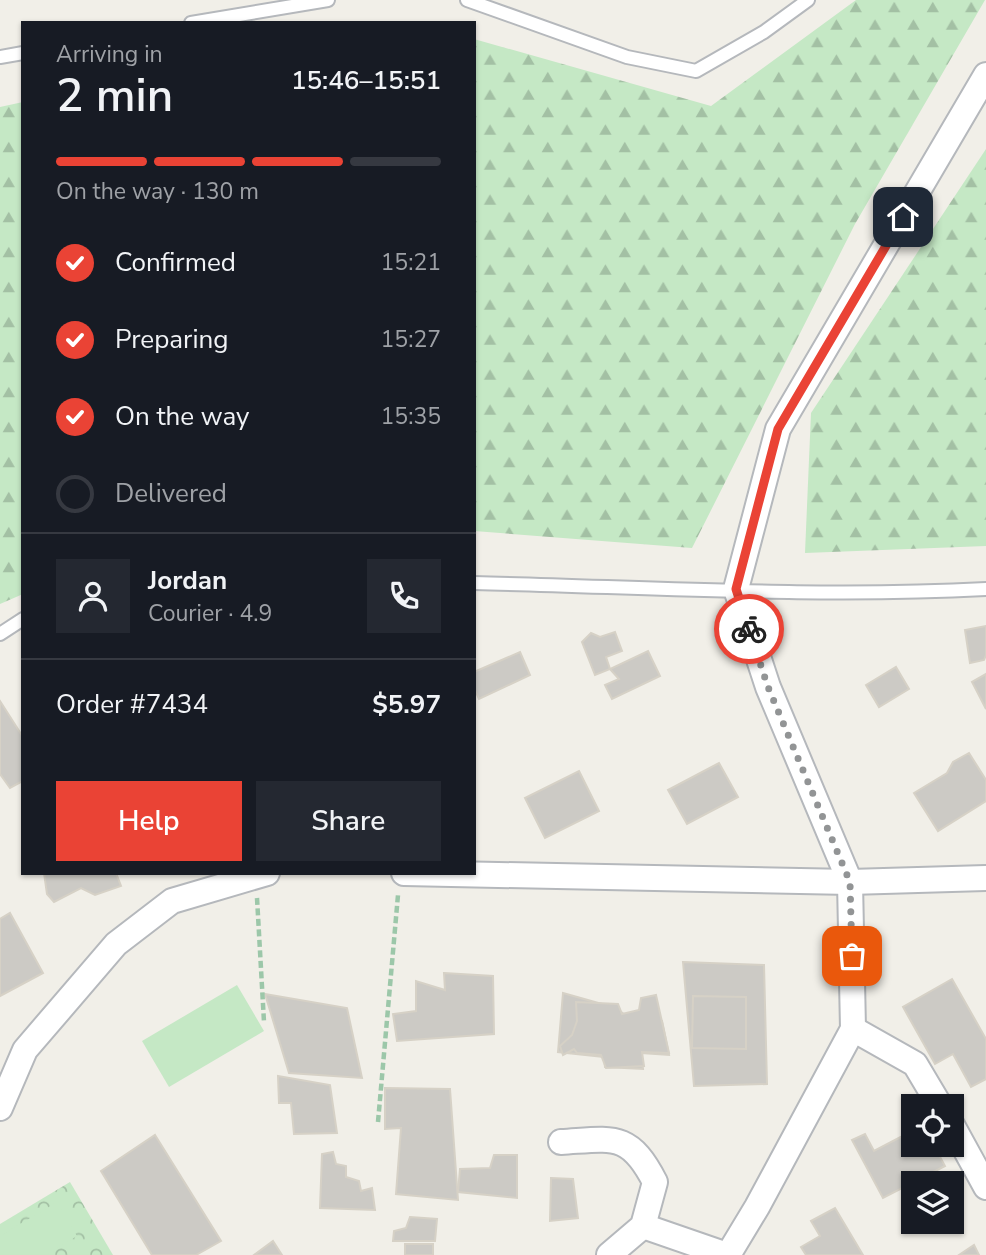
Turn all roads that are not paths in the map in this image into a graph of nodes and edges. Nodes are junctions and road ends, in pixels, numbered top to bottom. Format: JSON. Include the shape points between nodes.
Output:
{"nodes":[{"id":1,"x":328,"y":0,"type":"edge"},
{"id":2,"x":467,"y":0,"type":"edge"},
{"id":3,"x":808,"y":0,"type":"edge"},
{"id":4,"x":203,"y":21,"type":"edge"},
{"id":5,"x":21,"y":53,"type":"edge"},
{"id":6,"x":0,"y":57,"type":"edge"},
{"id":7,"x":986,"y":75,"type":"edge"},
{"id":8,"x":476,"y":583,"type":"edge"},
{"id":9,"x":736,"y":589,"type":"junction"},
{"id":10,"x":986,"y":589,"type":"edge"},
{"id":11,"x":21,"y":620,"type":"edge"},
{"id":12,"x":0,"y":634,"type":"edge"},
{"id":13,"x":261,"y":875,"type":"edge"},
{"id":14,"x":986,"y":878,"type":"edge"},
{"id":15,"x":401,"y":880,"type":"edge"},
{"id":16,"x":850,"y":882,"type":"junction"},
{"id":17,"x":853,"y":1029,"type":"junction"},
{"id":18,"x":933,"y":1094,"type":"edge"},
{"id":19,"x":0,"y":1108,"type":"edge"},
{"id":20,"x":561,"y":1142,"type":"dead end"},
{"id":21,"x":964,"y":1147,"type":"edge"},
{"id":22,"x":986,"y":1187,"type":"edge"},
{"id":23,"x":643,"y":1226,"type":"junction"},
{"id":24,"x":608,"y":1255,"type":"edge"},
{"id":25,"x":727,"y":1255,"type":"edge"}],
"edges":[{"from":1,"to":4,"type":"lane"},
{"from":2,"to":3,"type":"lane","via":[[627,57],[696,71]]},
{"from":5,"to":6,"type":"lane"},
{"from":7,"to":9,"type":"street","via":[[778,429]]},
{"from":8,"to":9,"type":"lane"},
{"from":9,"to":10,"type":"lane","via":[[828,594]]},
{"from":9,"to":16,"type":"street","via":[[768,687]]},
{"from":11,"to":12,"type":"lane"},
{"from":13,"to":19,"type":"street","via":[[172,901],[116,944],[26,1051]]},
{"from":14,"to":16,"type":"street"},
{"from":15,"to":16,"type":"street"},
{"from":16,"to":17,"type":"street"},
{"from":17,"to":18,"type":"street","via":[[915,1064]]},
{"from":17,"to":25,"type":"street"},
{"from":20,"to":23,"type":"street","via":[[613,1139],[641,1155],[654,1182]]},
{"from":21,"to":22,"type":"street"},
{"from":23,"to":24,"type":"street"},
{"from":23,"to":25,"type":"street"}]}
